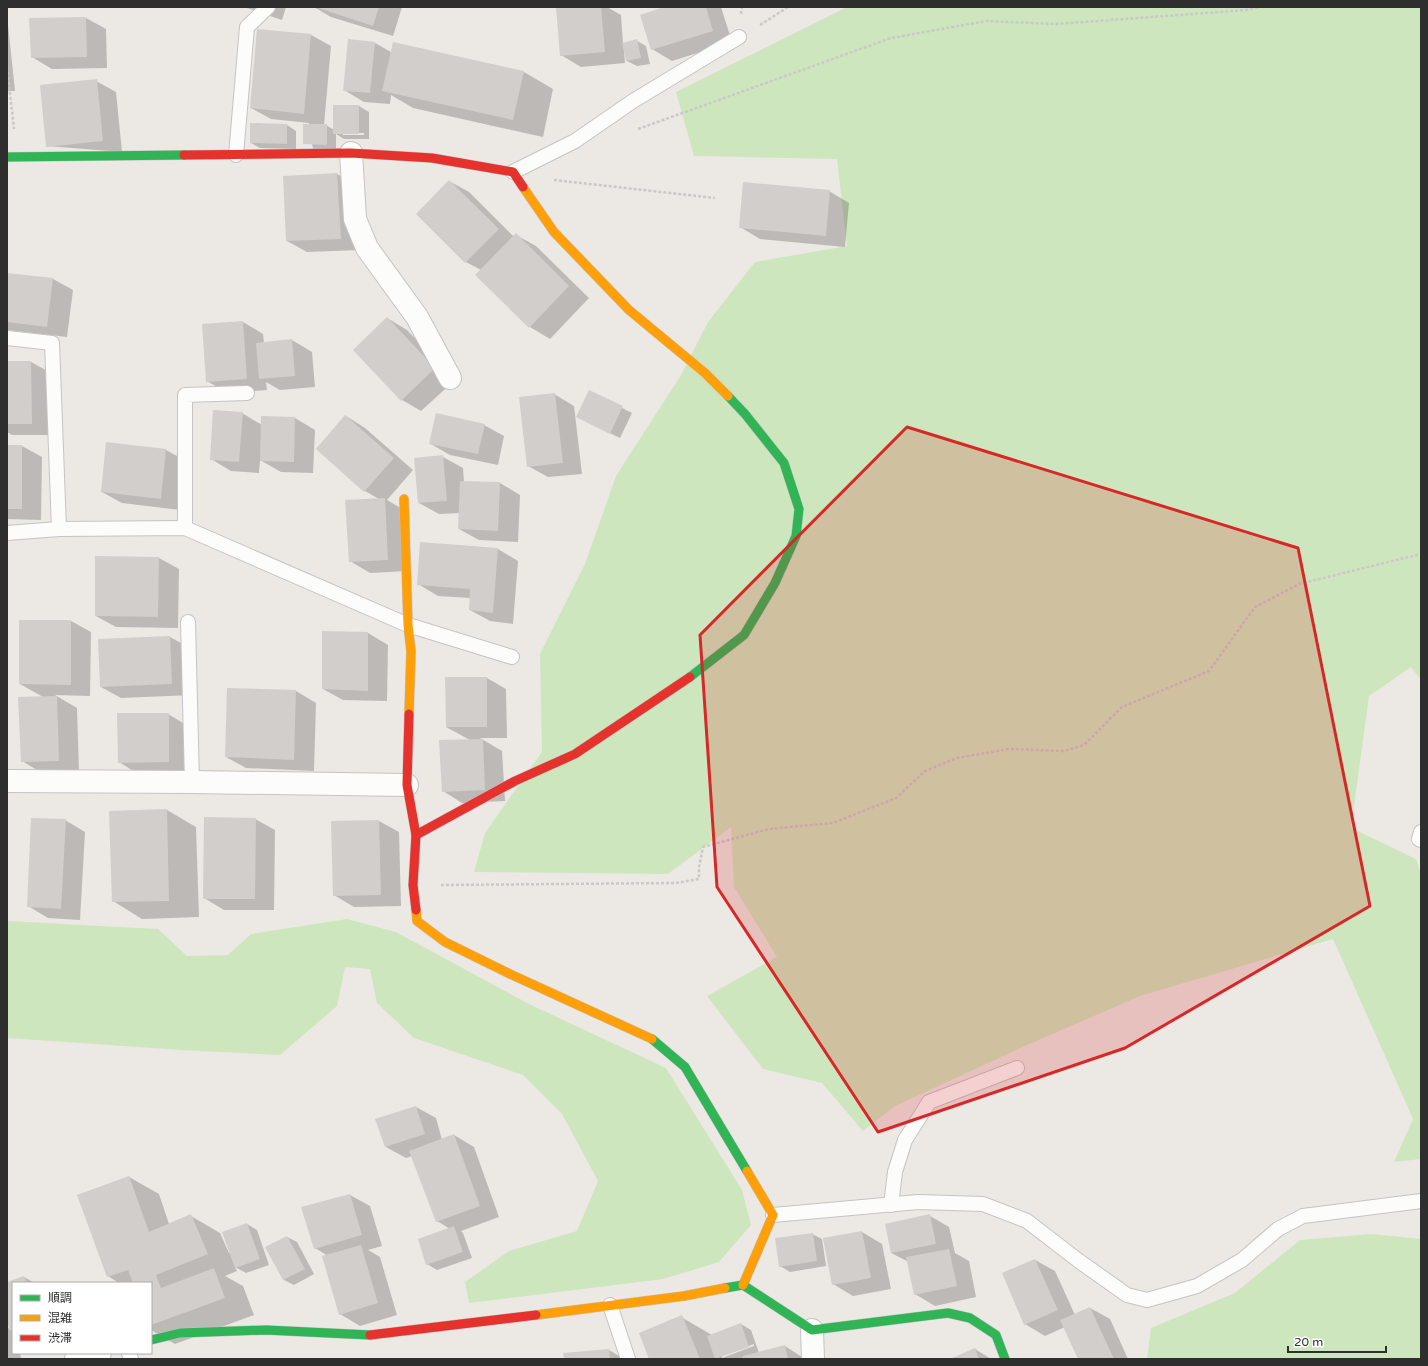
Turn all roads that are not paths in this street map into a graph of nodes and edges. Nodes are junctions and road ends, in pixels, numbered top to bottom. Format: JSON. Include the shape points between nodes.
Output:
{"nodes":[{"id":1,"x":268,"y":7,"type":"edge"},
{"id":2,"x":739,"y":38,"type":"road end"},
{"id":3,"x":351,"y":153,"type":"junction"},
{"id":4,"x":236,"y":155,"type":"junction"},
{"id":5,"x":7,"y":157,"type":"edge"},
{"id":6,"x":513,"y":172,"type":"junction"},
{"id":7,"x":7,"y":338,"type":"edge"},
{"id":8,"x":450,"y":378,"type":"dead end"},
{"id":9,"x":247,"y":393,"type":"dead end"},
{"id":10,"x":404,"y":499,"type":"dead end"},
{"id":11,"x":185,"y":528,"type":"junction"},
{"id":12,"x":59,"y":529,"type":"junction"},
{"id":13,"x":7,"y":533,"type":"edge"},
{"id":14,"x":188,"y":622,"type":"dead end"},
{"id":15,"x":408,"y":625,"type":"junction"},
{"id":16,"x":512,"y":657,"type":"dead end"},
{"id":17,"x":7,"y":781,"type":"edge"},
{"id":18,"x":192,"y":782,"type":"junction"},
{"id":19,"x":407,"y":785,"type":"junction"},
{"id":20,"x":1421,"y":832,"type":"edge"},
{"id":21,"x":416,"y":835,"type":"junction"},
{"id":22,"x":1421,"y":840,"type":"edge"},
{"id":23,"x":1017,"y":1068,"type":"dead end"},
{"id":24,"x":1421,"y":1201,"type":"edge"},
{"id":25,"x":891,"y":1205,"type":"junction"},
{"id":26,"x":773,"y":1216,"type":"junction"},
{"id":27,"x":743,"y":1286,"type":"junction"},
{"id":28,"x":610,"y":1305,"type":"junction"},
{"id":29,"x":812,"y":1330,"type":"junction"},
{"id":30,"x":152,"y":1340,"type":"edge"},
{"id":31,"x":96,"y":1354,"type":"edge"},
{"id":32,"x":76,"y":1359,"type":"edge"},
{"id":33,"x":628,"y":1359,"type":"edge"},
{"id":34,"x":813,"y":1359,"type":"edge"},
{"id":35,"x":1005,"y":1359,"type":"edge"}],
"edges":[{"from":1,"to":4,"type":"lane","via":[[247,27]]},
{"from":2,"to":6,"type":"lane","via":[[633,101],[575,142]]},
{"from":3,"to":4,"type":"street"},
{"from":3,"to":6,"type":"street","via":[[432,158]]},
{"from":3,"to":8,"type":"street","via":[[355,219],[367,248],[417,317]]},
{"from":4,"to":5,"type":"street"},
{"from":6,"to":21,"type":"street","via":[[554,232],[629,310],[710,378],[745,414],[784,463],[800,509],[796,536],[775,582],[744,635],[704,667],[575,754],[515,781]]},
{"from":7,"to":12,"type":"lane","via":[[52,343]]},
{"from":9,"to":11,"type":"lane","via":[[186,395]]},
{"from":10,"to":15,"type":"street"},
{"from":11,"to":12,"type":"lane"},
{"from":11,"to":15,"type":"lane"},
{"from":12,"to":13,"type":"lane"},
{"from":14,"to":18,"type":"lane"},
{"from":15,"to":16,"type":"lane"},
{"from":15,"to":19,"type":"street","via":[[411,651]]},
{"from":17,"to":18,"type":"street"},
{"from":18,"to":19,"type":"street"},
{"from":19,"to":21,"type":"street"},
{"from":20,"to":22,"type":"lane","via":[[1418,839]]},
{"from":21,"to":26,"type":"street","via":[[413,885],[416,921],[445,942],[650,1038],[685,1067]]},
{"from":23,"to":25,"type":"lane","via":[[929,1102],[905,1140],[895,1172]]},
{"from":24,"to":25,"type":"lane","via":[[1303,1216],[1278,1229],[1242,1260],[1197,1286],[1147,1300],[1127,1295],[1027,1221],[983,1204],[918,1202]]},
{"from":25,"to":26,"type":"lane"},
{"from":26,"to":27,"type":"street"},
{"from":27,"to":28,"type":"street"},
{"from":27,"to":29,"type":"street"},
{"from":28,"to":30,"type":"street","via":[[372,1335],[266,1330],[180,1333]]},
{"from":28,"to":33,"type":"lane"},
{"from":29,"to":34,"type":"street"},
{"from":29,"to":35,"type":"street","via":[[948,1313],[970,1318],[996,1335]]},
{"from":31,"to":32,"type":"street"}]}
